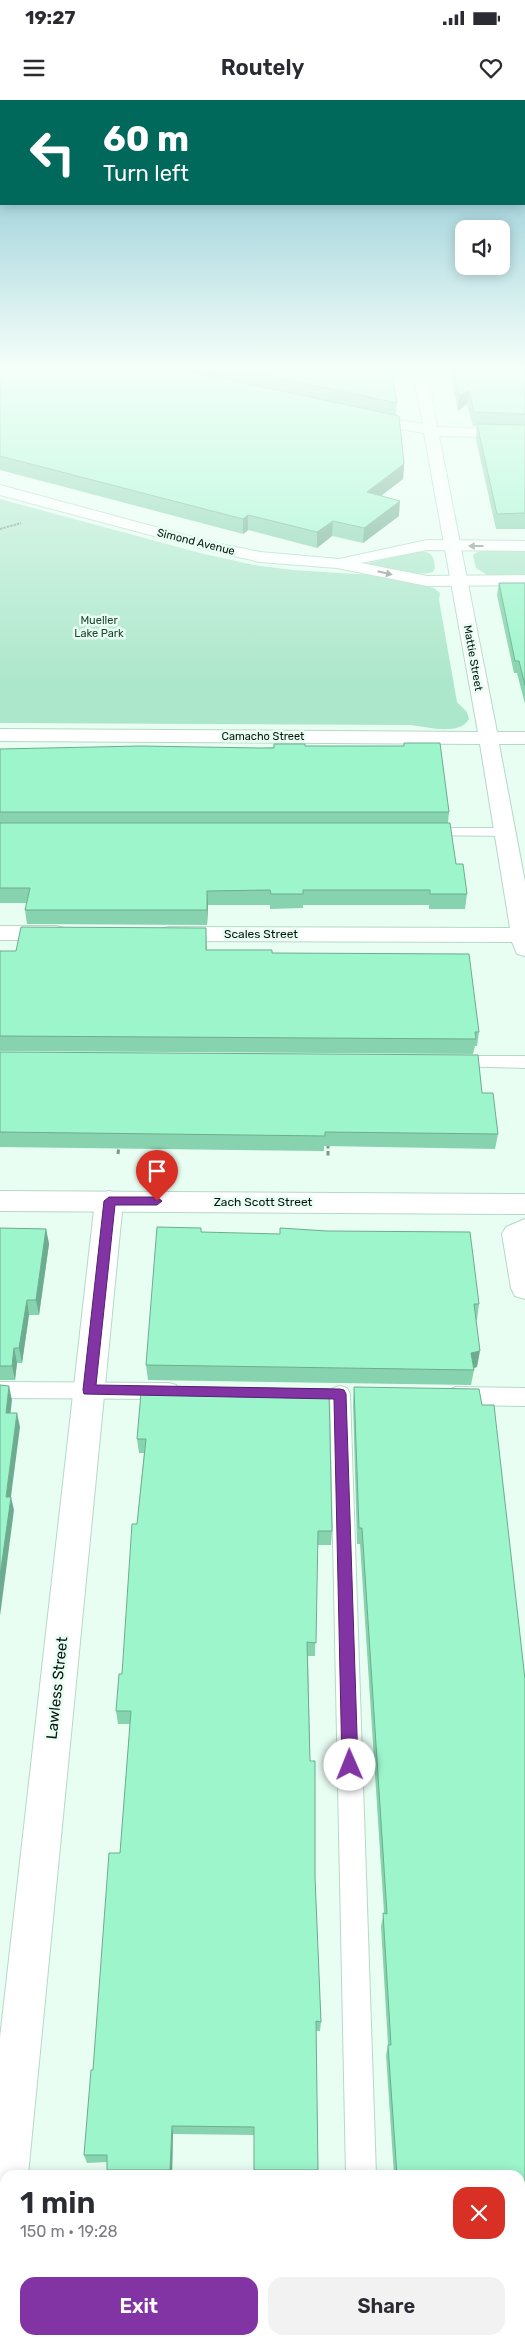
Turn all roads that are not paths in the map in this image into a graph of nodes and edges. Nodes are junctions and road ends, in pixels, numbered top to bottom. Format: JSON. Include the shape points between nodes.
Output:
{"nodes":[{"id":1,"x":439,"y":472,"type":"edge"},
{"id":2,"x":0,"y":490,"type":"edge"},
{"id":3,"x":453,"y":546,"type":"junction"},
{"id":4,"x":525,"y":546,"type":"edge"},
{"id":5,"x":337,"y":563,"type":"junction"},
{"id":6,"x":460,"y":580,"type":"junction"},
{"id":7,"x":525,"y":580,"type":"edge"},
{"id":8,"x":0,"y":735,"type":"edge"},
{"id":9,"x":487,"y":737,"type":"junction"},
{"id":10,"x":525,"y":738,"type":"edge"},
{"id":11,"x":416,"y":832,"type":"edge"},
{"id":12,"x":506,"y":832,"type":"junction"},
{"id":13,"x":0,"y":933,"type":"edge"},
{"id":14,"x":80,"y":933,"type":"edge"},
{"id":15,"x":149,"y":934,"type":"edge"},
{"id":16,"x":524,"y":942,"type":"edge"},
{"id":17,"x":434,"y":1062,"type":"edge"},
{"id":18,"x":525,"y":1062,"type":"edge"},
{"id":19,"x":0,"y":1201,"type":"edge"},
{"id":20,"x":109,"y":1201,"type":"junction"},
{"id":21,"x":525,"y":1204,"type":"edge"},
{"id":22,"x":525,"y":1229,"type":"edge"},
{"id":23,"x":525,"y":1288,"type":"edge"},
{"id":24,"x":0,"y":1390,"type":"edge"},
{"id":25,"x":89,"y":1390,"type":"junction"},
{"id":26,"x":192,"y":1391,"type":"edge"},
{"id":27,"x":338,"y":1394,"type":"dead end"},
{"id":28,"x":434,"y":1396,"type":"edge"},
{"id":29,"x":525,"y":1397,"type":"edge"},
{"id":30,"x":7,"y":2170,"type":"edge"},
{"id":31,"x":361,"y":2170,"type":"edge"}],
"edges":[{"from":1,"to":3,"type":"street","name":"Mattie Street"},
{"from":2,"to":5,"type":"street","name":"Simond Avenue","via":[[209,546],[260,557]]},
{"from":4,"to":3,"type":"street","name":"Simond Avenue","one_way":true},
{"from":3,"to":5,"type":"street","name":"Simond Avenue","via":[[414,546]]},
{"from":3,"to":6,"type":"street","name":"Mattie Street"},
{"from":5,"to":6,"type":"street","name":"Simond Avenue","one_way":true,"via":[[419,580]]},
{"from":6,"to":7,"type":"street","name":"Simond Avenue"},
{"from":6,"to":9,"type":"street","name":"Mattie Street"},
{"from":8,"to":9,"type":"street","name":"Camacho Street"},
{"from":9,"to":10,"type":"street","name":"Camacho Street"},
{"from":9,"to":12,"type":"street","name":"Mattie Street"},
{"from":11,"to":12,"type":"lane"},
{"from":12,"to":16,"type":"street","name":"Mattie Street"},
{"from":13,"to":14,"type":"street"},
{"from":15,"to":16,"type":"street","name":"Scales Street"},
{"from":17,"to":18,"type":"lane"},
{"from":19,"to":20,"type":"street","name":"Zach Scott Street"},
{"from":20,"to":21,"type":"street","name":"Zach Scott Street"},
{"from":20,"to":25,"type":"street","name":"Lawless Street"},
{"from":22,"to":23,"type":"street","via":[[516,1234]]},
{"from":24,"to":25,"type":"lane"},
{"from":25,"to":26,"type":"lane"},
{"from":25,"to":30,"type":"street","name":"Lawless Street"},
{"from":27,"to":31,"type":"lane"},
{"from":28,"to":29,"type":"lane"}]}
